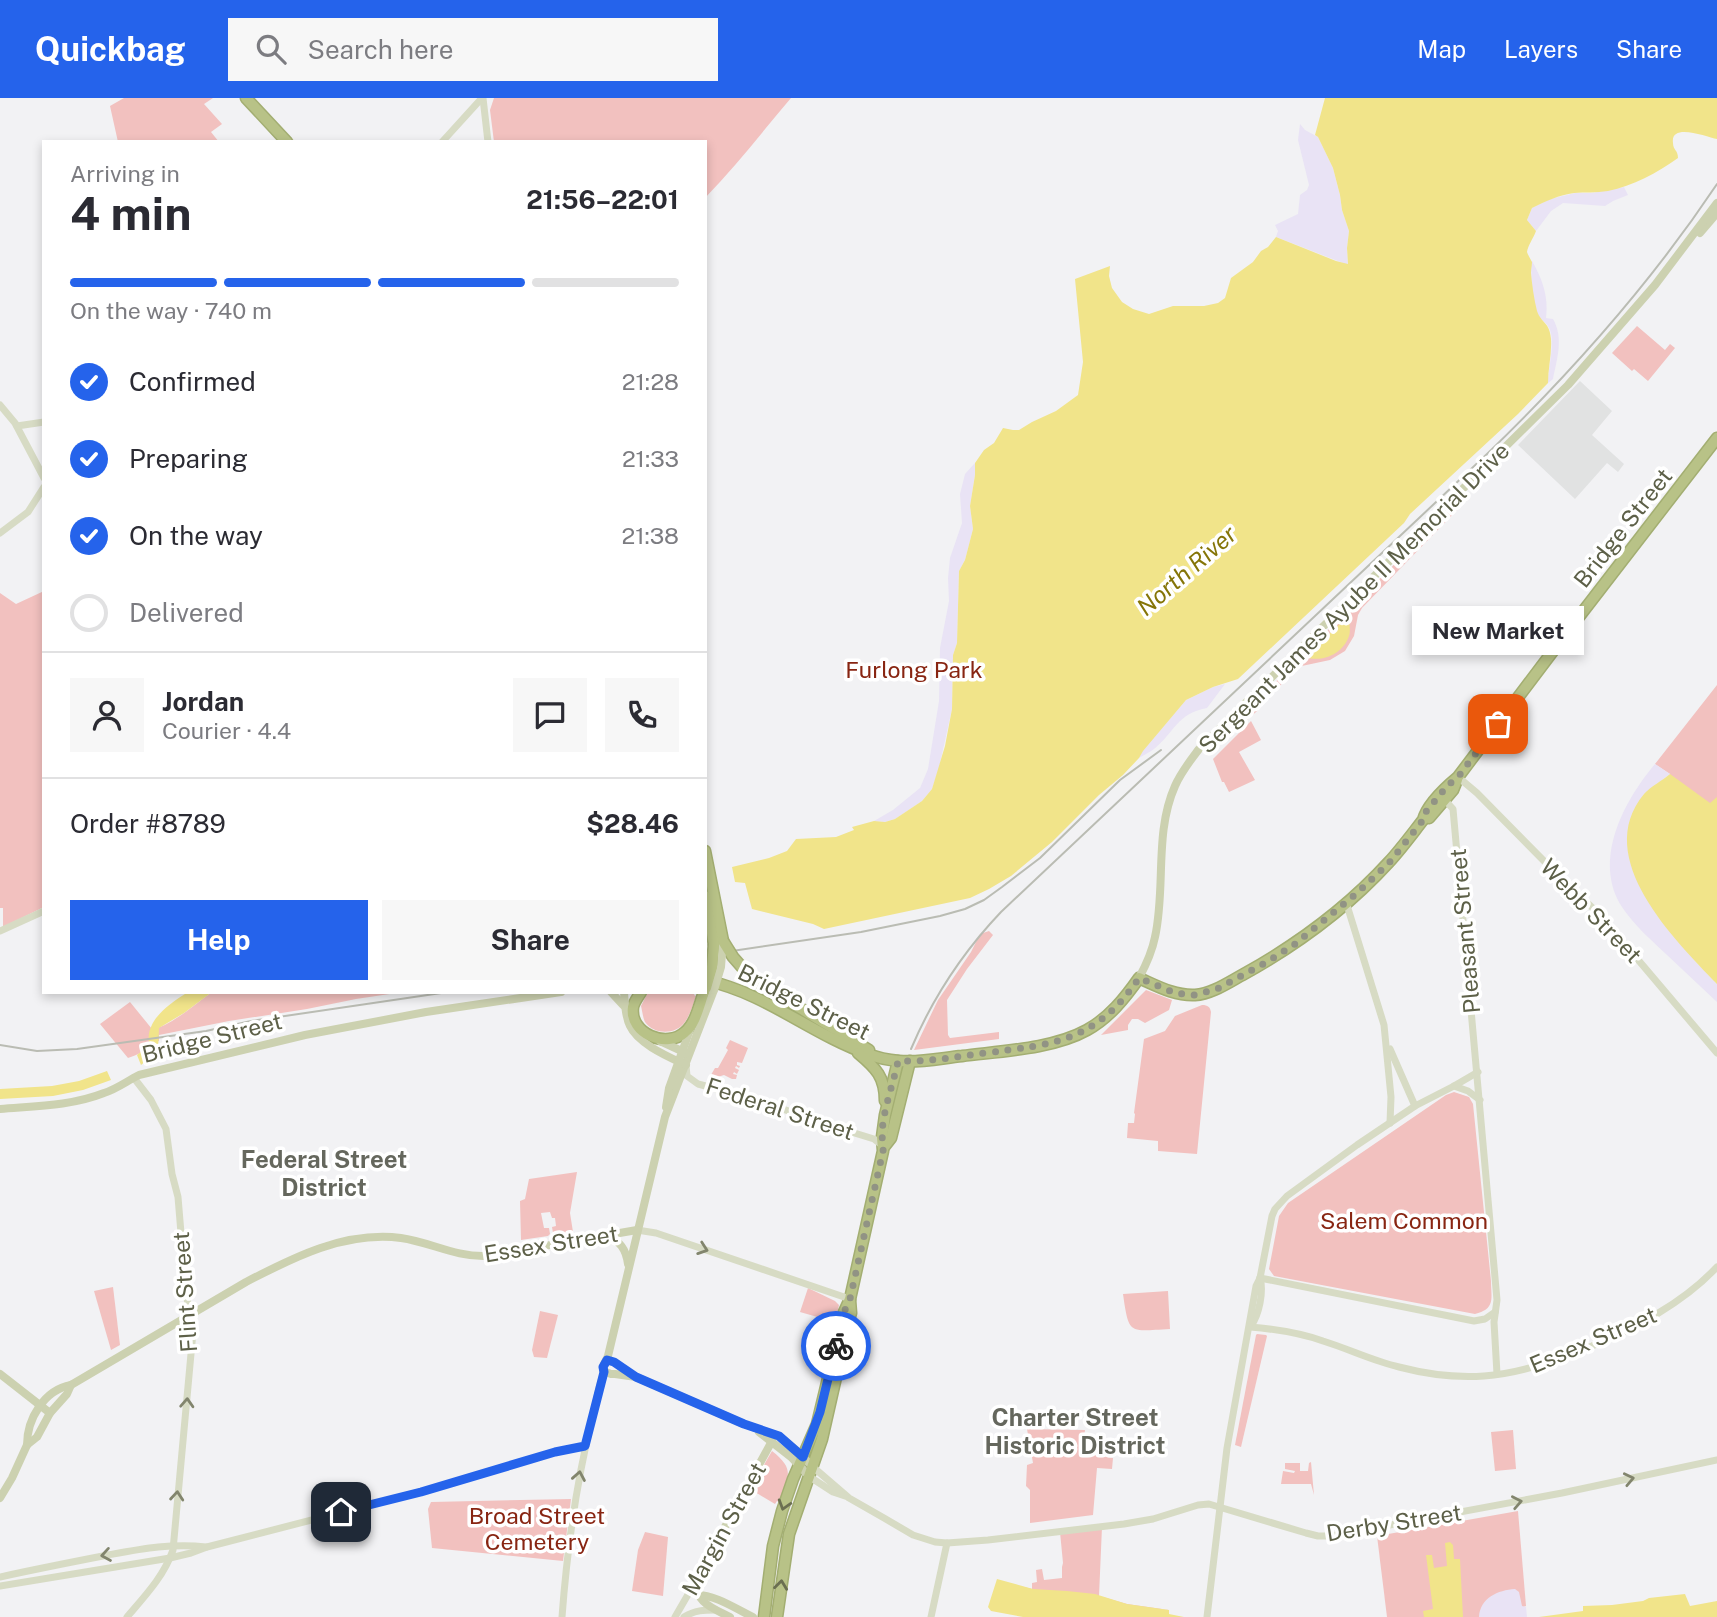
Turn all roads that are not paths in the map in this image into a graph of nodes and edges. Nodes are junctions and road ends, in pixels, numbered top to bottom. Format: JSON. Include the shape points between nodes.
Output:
{"nodes":[{"id":1,"x":246,"y":98,"type":"edge"},
{"id":2,"x":482,"y":98,"type":"edge"},
{"id":3,"x":285,"y":140,"type":"edge"},
{"id":4,"x":444,"y":140,"type":"edge"},
{"id":5,"x":488,"y":140,"type":"edge"},
{"id":6,"x":1717,"y":203,"type":"edge"},
{"id":7,"x":1717,"y":213,"type":"edge"},
{"id":8,"x":1670,"y":266,"type":"junction"},
{"id":9,"x":0,"y":405,"type":"edge"},
{"id":10,"x":42,"y":422,"type":"edge"},
{"id":11,"x":17,"y":426,"type":"junction"},
{"id":12,"x":1717,"y":438,"type":"edge"},
{"id":13,"x":42,"y":474,"type":"edge"},
{"id":14,"x":42,"y":489,"type":"edge"},
{"id":15,"x":0,"y":533,"type":"edge"},
{"id":16,"x":1458,"y":777,"type":"junction"},
{"id":17,"x":1442,"y":798,"type":"junction"},
{"id":18,"x":707,"y":865,"type":"edge"},
{"id":19,"x":1346,"y":902,"type":"junction"},
{"id":20,"x":707,"y":903,"type":"edge"},
{"id":21,"x":42,"y":912,"type":"edge"},
{"id":22,"x":0,"y":931,"type":"edge"},
{"id":23,"x":718,"y":943,"type":"junction"},
{"id":24,"x":1139,"y":978,"type":"junction"},
{"id":25,"x":707,"y":980,"type":"edge"},
{"id":26,"x":707,"y":990,"type":"edge"},
{"id":27,"x":548,"y":994,"type":"edge"},
{"id":28,"x":613,"y":994,"type":"edge"},
{"id":29,"x":625,"y":994,"type":"edge"},
{"id":30,"x":632,"y":994,"type":"edge"},
{"id":31,"x":639,"y":994,"type":"edge"},
{"id":32,"x":705,"y":994,"type":"edge"},
{"id":33,"x":706,"y":994,"type":"edge"},
{"id":34,"x":629,"y":1008,"type":"junction"},
{"id":35,"x":693,"y":1023,"type":"junction"},
{"id":36,"x":654,"y":1038,"type":"junction"},
{"id":37,"x":1386,"y":1041,"type":"junction"},
{"id":38,"x":843,"y":1043,"type":"junction"},
{"id":39,"x":686,"y":1053,"type":"junction"},
{"id":40,"x":1717,"y":1053,"type":"edge"},
{"id":41,"x":884,"y":1059,"type":"junction"},
{"id":42,"x":898,"y":1061,"type":"junction"},
{"id":43,"x":910,"y":1061,"type":"junction"},
{"id":44,"x":682,"y":1063,"type":"junction"},
{"id":45,"x":1478,"y":1072,"type":"junction"},
{"id":46,"x":134,"y":1077,"type":"junction"},
{"id":47,"x":1478,"y":1081,"type":"junction"},
{"id":48,"x":1454,"y":1086,"type":"junction"},
{"id":49,"x":1480,"y":1100,"type":"junction"},
{"id":50,"x":1416,"y":1106,"type":"junction"},
{"id":51,"x":0,"y":1109,"type":"edge"},
{"id":52,"x":885,"y":1115,"type":"junction"},
{"id":53,"x":1390,"y":1123,"type":"junction"},
{"id":54,"x":884,"y":1147,"type":"junction"},
{"id":55,"x":638,"y":1230,"type":"junction"},
{"id":56,"x":606,"y":1235,"type":"junction"},
{"id":57,"x":1717,"y":1266,"type":"edge"},
{"id":58,"x":628,"y":1269,"type":"junction"},
{"id":59,"x":1260,"y":1278,"type":"junction"},
{"id":60,"x":850,"y":1299,"type":"junction"},
{"id":61,"x":1496,"y":1312,"type":"junction"},
{"id":62,"x":191,"y":1315,"type":"junction"},
{"id":63,"x":1250,"y":1327,"type":"junction"},
{"id":64,"x":611,"y":1368,"type":"junction"},
{"id":65,"x":0,"y":1374,"type":"edge"},
{"id":66,"x":1497,"y":1374,"type":"junction"},
{"id":67,"x":71,"y":1385,"type":"junction"},
{"id":68,"x":40,"y":1406,"type":"junction"},
{"id":69,"x":50,"y":1413,"type":"junction"},
{"id":70,"x":744,"y":1424,"type":"junction"},
{"id":71,"x":772,"y":1441,"type":"junction"},
{"id":72,"x":27,"y":1445,"type":"junction"},
{"id":73,"x":585,"y":1446,"type":"junction"},
{"id":74,"x":1717,"y":1460,"type":"edge"},
{"id":75,"x":801,"y":1461,"type":"junction"},
{"id":76,"x":811,"y":1472,"type":"junction"},
{"id":77,"x":0,"y":1498,"type":"edge"},
{"id":78,"x":1220,"y":1506,"type":"junction"},
{"id":79,"x":947,"y":1543,"type":"junction"},
{"id":80,"x":173,"y":1545,"type":"junction"},
{"id":81,"x":207,"y":1547,"type":"junction"},
{"id":82,"x":170,"y":1558,"type":"junction"},
{"id":83,"x":0,"y":1577,"type":"edge"},
{"id":84,"x":697,"y":1578,"type":"junction"},
{"id":85,"x":0,"y":1586,"type":"edge"},
{"id":86,"x":697,"y":1595,"type":"junction"},
{"id":87,"x":685,"y":1600,"type":"junction"},
{"id":88,"x":716,"y":1610,"type":"junction"},
{"id":89,"x":127,"y":1617,"type":"edge"},
{"id":90,"x":562,"y":1617,"type":"edge"},
{"id":91,"x":675,"y":1617,"type":"edge"},
{"id":92,"x":684,"y":1617,"type":"edge"},
{"id":93,"x":730,"y":1617,"type":"edge"},
{"id":94,"x":753,"y":1617,"type":"edge"},
{"id":95,"x":764,"y":1617,"type":"edge"},
{"id":96,"x":777,"y":1617,"type":"edge"},
{"id":97,"x":931,"y":1617,"type":"edge"},
{"id":98,"x":1207,"y":1617,"type":"edge"}],
"edges":[{"from":1,"to":3,"type":"highway"},
{"from":2,"to":4,"type":"street"},
{"from":2,"to":5,"type":"street"},
{"from":6,"to":8,"type":"main road","name":"Sergeant James Ayube II Memorial Drive"},
{"from":7,"to":8,"type":"main road","name":"Sergeant James Ayube II Memorial Drive"},
{"from":8,"to":24,"type":"main road","name":"Sergeant James Ayube II Memorial Drive","via":[[1537,417],[1186,766],[1167,811],[1155,937]]},
{"from":9,"to":11,"type":"street"},
{"from":10,"to":11,"type":"street"},
{"from":11,"to":13,"type":"street"},
{"from":12,"to":16,"type":"highway","name":"Bridge Street"},
{"from":14,"to":15,"type":"street","via":[[28,512]]},
{"from":16,"to":17,"type":"highway","name":"Bridge Street"},
{"from":16,"to":40,"type":"street","name":"Webb Street","via":[[1601,916]]},
{"from":17,"to":19,"type":"highway","name":"Bridge Street","via":[[1424,814],[1389,863]]},
{"from":17,"to":45,"type":"street","name":"Pleasant Street","via":[[1453,809]]},
{"from":18,"to":23,"type":"highway"},
{"from":19,"to":24,"type":"highway","name":"Bridge Street","via":[[1293,946],[1202,994],[1175,993]]},
{"from":19,"to":37,"type":"street"},
{"from":20,"to":23,"type":"highway"},
{"from":21,"to":22,"type":"street"},
{"from":23,"to":26,"type":"highway","bridge":true},
{"from":23,"to":41,"type":"highway","bridge":true,"via":[[759,983]]},
{"from":24,"to":43,"type":"highway","name":"Bridge Street","via":[[1105,1017],[1069,1038]]},
{"from":25,"to":38,"type":"highway","name":"Bridge Street","via":[[744,992]]},
{"from":27,"to":46,"type":"main road","name":"Bridge Street","via":[[305,1035]]},
{"from":28,"to":34,"type":"main road"},
{"from":29,"to":34,"type":"main road"},
{"from":30,"to":34,"type":"main road"},
{"from":31,"to":34,"type":"highway"},
{"from":32,"to":35,"type":"highway"},
{"from":33,"to":39,"type":"main road"},
{"from":34,"to":36,"type":"highway","via":[[641,1029]]},
{"from":34,"to":44,"type":"main road","via":[[629,1024],[638,1038]]},
{"from":35,"to":36,"type":"highway","via":[[677,1037]]},
{"from":35,"to":39,"type":"main road"},
{"from":36,"to":39,"type":"main road"},
{"from":37,"to":50,"type":"street"},
{"from":37,"to":53,"type":"street"},
{"from":38,"to":41,"type":"highway","name":"Bridge Street"},
{"from":38,"to":52,"type":"highway","via":[[881,1076]]},
{"from":39,"to":44,"type":"main road"},
{"from":41,"to":42,"type":"highway","name":"Bridge Street"},
{"from":42,"to":43,"type":"highway","name":"Bridge Street"},
{"from":42,"to":52,"type":"highway"},
{"from":43,"to":54,"type":"highway","via":[[891,1138]]},
{"from":44,"to":54,"type":"street","name":"Federal Street","via":[[687,1076],[698,1084],[874,1139]]},
{"from":44,"to":55,"type":"main road"},
{"from":45,"to":47,"type":"street","name":"Pleasant Street"},
{"from":45,"to":48,"type":"street"},
{"from":46,"to":51,"type":"main road","name":"Bridge Street","via":[[84,1100]]},
{"from":46,"to":62,"type":"street","name":"Flint Street","via":[[168,1135]]},
{"from":47,"to":48,"type":"street"},
{"from":47,"to":49,"type":"street","name":"Pleasant Street"},
{"from":48,"to":49,"type":"street"},
{"from":48,"to":50,"type":"street"},
{"from":49,"to":61,"type":"street","name":"Pleasant Street"},
{"from":50,"to":53,"type":"street"},
{"from":52,"to":54,"type":"highway"},
{"from":53,"to":59,"type":"street","via":[[1275,1209]]},
{"from":54,"to":60,"type":"highway"},
{"from":55,"to":56,"type":"main road","name":"Essex Street"},
{"from":55,"to":58,"type":"main road"},
{"from":55,"to":60,"type":"street","name":"Essex Street","one_way":true},
{"from":56,"to":58,"type":"main road","via":[[621,1244]]},
{"from":56,"to":62,"type":"main road","name":"Essex Street","via":[[486,1256],[452,1253],[400,1238],[348,1240],[272,1269]]},
{"from":57,"to":66,"type":"street","name":"Essex Street","via":[[1688,1294],[1633,1327],[1556,1360]]},
{"from":58,"to":64,"type":"main road","via":[[612,1337]]},
{"from":59,"to":61,"type":"street","via":[[1474,1321]]},
{"from":59,"to":63,"type":"street","via":[[1262,1287]]},
{"from":60,"to":75,"type":"highway","via":[[820,1412]]},
{"from":60,"to":76,"type":"highway","via":[[836,1382]]},
{"from":61,"to":66,"type":"street","name":"Pleasant Street"},
{"from":62,"to":67,"type":"main road","name":"Essex Street"},
{"from":80,"to":62,"type":"street","name":"Flint Street","one_way":true,"via":[[192,1358]]},
{"from":63,"to":66,"type":"street","name":"Essex Street","via":[[1306,1335],[1412,1370],[1461,1376]]},
{"from":63,"to":78,"type":"street"},
{"from":64,"to":70,"type":"main road"},
{"from":64,"to":73,"type":"street","via":[[599,1392]]},
{"from":65,"to":68,"type":"main road"},
{"from":67,"to":68,"type":"main road","name":"Essex Street","via":[[52,1392]]},
{"from":67,"to":69,"type":"main road","name":"Essex Street"},
{"from":68,"to":69,"type":"main road"},
{"from":68,"to":72,"type":"main road","name":"Essex Street","via":[[27,1433]]},
{"from":69,"to":72,"type":"main road","name":"Essex Street"},
{"from":70,"to":71,"type":"main road"},
{"from":70,"to":75,"type":"main road","via":[[783,1439]]},
{"from":71,"to":75,"type":"main road"},
{"from":71,"to":84,"type":"main road","name":"Margin Street"},
{"from":72,"to":77,"type":"main road","name":"Essex Street"},
{"from":73,"to":81,"type":"street"},
{"from":90,"to":73,"type":"street","one_way":true,"via":[[567,1552]]},
{"from":78,"to":74,"type":"street","name":"Derby Street","one_way":true,"via":[[1325,1536]]},
{"from":75,"to":76,"type":"main road"},
{"from":75,"to":95,"type":"highway","one_way":true,"via":[[773,1546]]},
{"from":76,"to":79,"type":"street","name":"Derby Street","via":[[833,1492],[913,1535]]},
{"from":96,"to":76,"type":"highway","one_way":true,"via":[[789,1534]]},
{"from":78,"to":79,"type":"street","name":"Derby Street","via":[[1198,1505],[1109,1527]]},
{"from":78,"to":98,"type":"street"},
{"from":79,"to":97,"type":"street"},
{"from":80,"to":81,"type":"street"},
{"from":80,"to":82,"type":"street","name":"Flint Street"},
{"from":80,"to":83,"type":"street","one_way":true},
{"from":81,"to":82,"type":"street"},
{"from":82,"to":85,"type":"street"},
{"from":82,"to":89,"type":"street","name":"Flint Street"},
{"from":84,"to":86,"type":"main road"},
{"from":84,"to":87,"type":"street","name":"Margin Street"},
{"from":86,"to":87,"type":"street"},
{"from":86,"to":88,"type":"main road"},
{"from":86,"to":94,"type":"main road","via":[[715,1598]]},
{"from":87,"to":91,"type":"street","name":"Margin Street"},
{"from":88,"to":92,"type":"street"},
{"from":88,"to":93,"type":"main road"}]}
